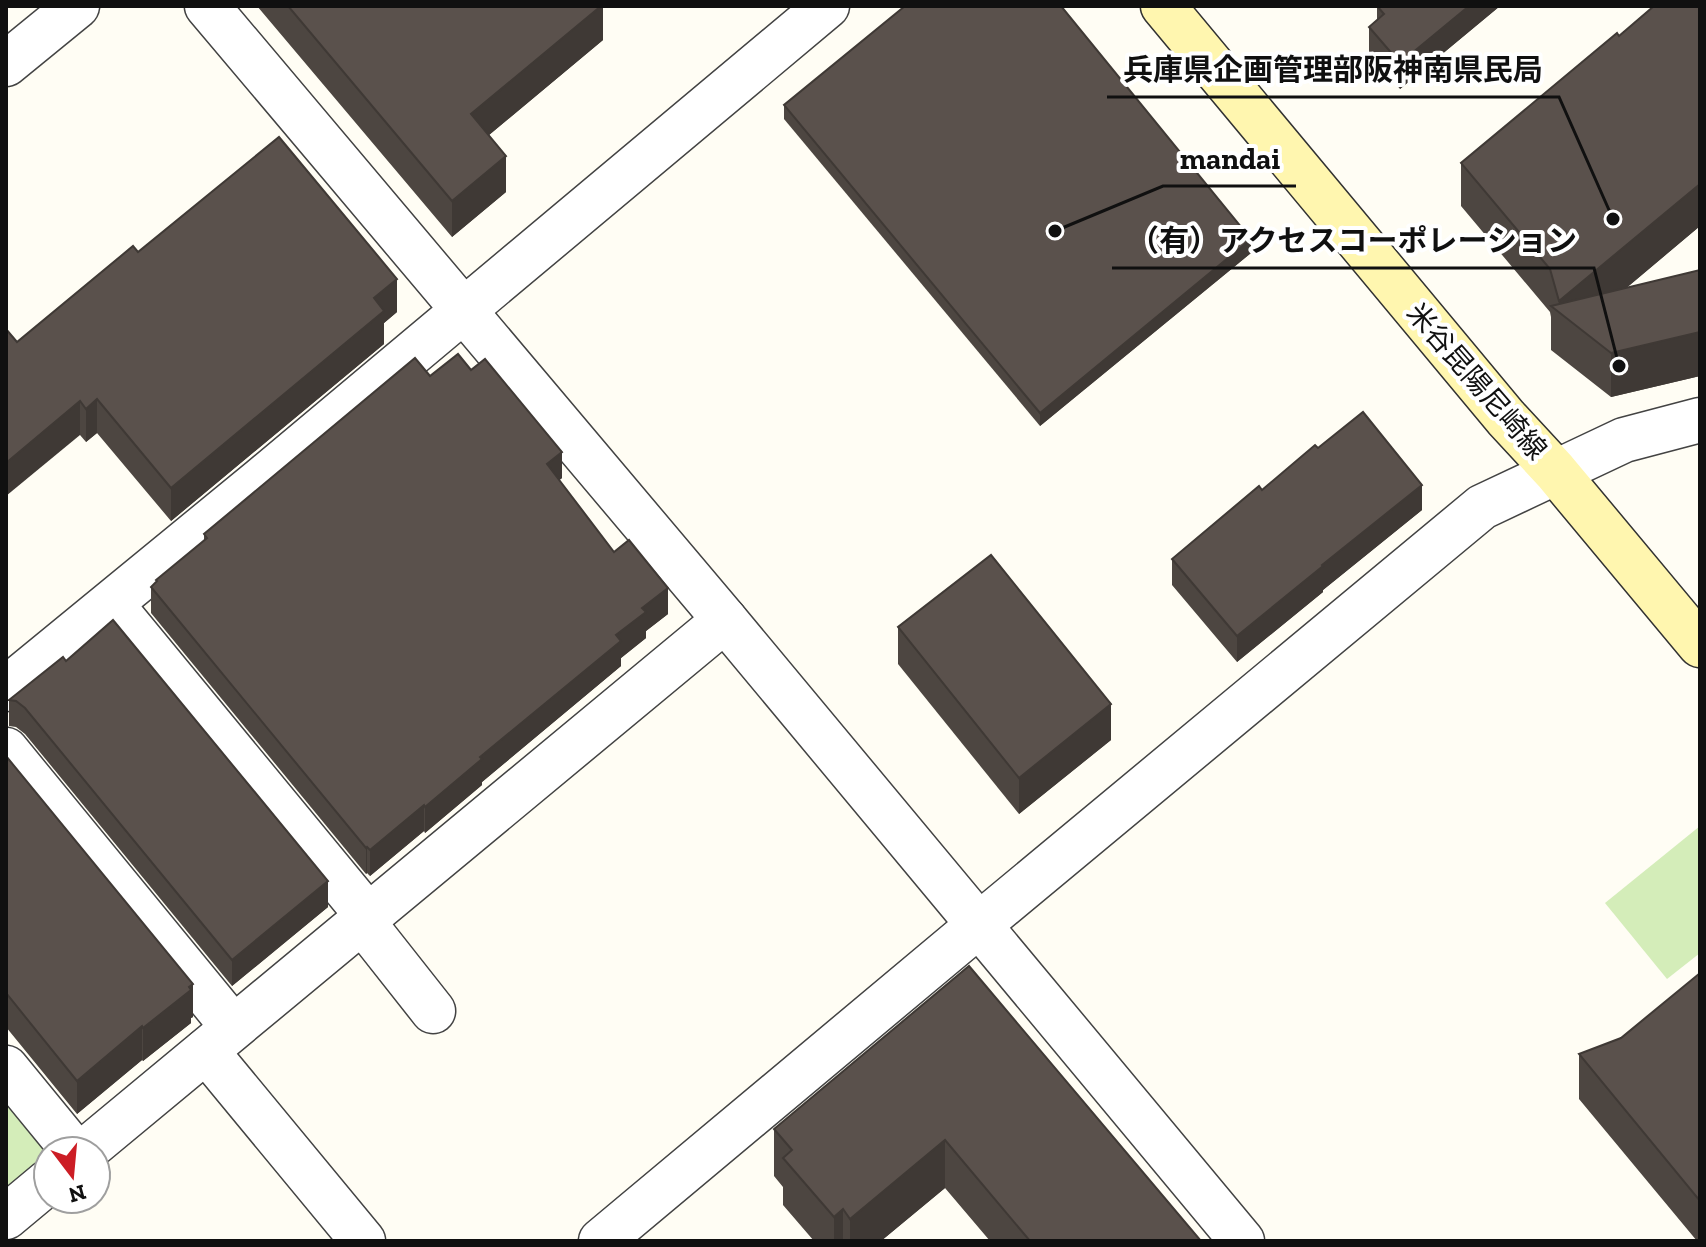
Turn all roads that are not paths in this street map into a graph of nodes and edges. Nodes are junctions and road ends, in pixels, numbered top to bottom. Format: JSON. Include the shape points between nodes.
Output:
{"nodes":[{"id":1,"x":77,"y":6,"type":"edge"},
{"id":2,"x":207,"y":6,"type":"edge"},
{"id":3,"x":827,"y":6,"type":"edge"},
{"id":4,"x":1163,"y":6,"type":"edge"},
{"id":5,"x":6,"y":64,"type":"edge"},
{"id":6,"x":464,"y":311,"type":"junction"},
{"id":7,"x":1700,"y":420,"type":"edge"},
{"id":8,"x":1555,"y":471,"type":"junction"},
{"id":9,"x":111,"y":604,"type":"junction"},
{"id":10,"x":725,"y":620,"type":"junction"},
{"id":11,"x":1700,"y":645,"type":"edge"},
{"id":12,"x":6,"y":689,"type":"edge"},
{"id":13,"x":6,"y":750,"type":"edge"},
{"id":14,"x":365,"y":918,"type":"junction"},
{"id":15,"x":980,"y":924,"type":"junction"},
{"id":16,"x":433,"y":1011,"type":"dead end"},
{"id":17,"x":220,"y":1039,"type":"junction"},
{"id":18,"x":6,"y":1068,"type":"edge"},
{"id":19,"x":61,"y":1135,"type":"edge"},
{"id":20,"x":104,"y":1135,"type":"edge"},
{"id":21,"x":32,"y":1195,"type":"edge"},
{"id":22,"x":6,"y":1217,"type":"edge"},
{"id":23,"x":363,"y":1241,"type":"edge"},
{"id":24,"x":601,"y":1241,"type":"edge"},
{"id":25,"x":1242,"y":1241,"type":"edge"}],
"edges":[{"from":1,"to":5,"type":"street"},
{"from":2,"to":6,"type":"street"},
{"from":3,"to":6,"type":"street"},
{"from":4,"to":8,"type":"main road","name":"米谷昆陽尼崎線"},
{"from":6,"to":9,"type":"street"},
{"from":6,"to":10,"type":"street"},
{"from":7,"to":8,"type":"street","via":[[1624,440]]},
{"from":8,"to":11,"type":"main road","name":"米谷昆陽尼崎線"},
{"from":8,"to":15,"type":"street","via":[[1482,507]]},
{"from":9,"to":12,"type":"street"},
{"from":9,"to":14,"type":"street"},
{"from":10,"to":14,"type":"street"},
{"from":10,"to":15,"type":"street"},
{"from":13,"to":17,"type":"street"},
{"from":14,"to":16,"type":"street"},
{"from":14,"to":17,"type":"street"},
{"from":15,"to":24,"type":"street"},
{"from":15,"to":25,"type":"street"},
{"from":17,"to":20,"type":"street"},
{"from":17,"to":23,"type":"street"},
{"from":18,"to":19,"type":"street"},
{"from":21,"to":22,"type":"street"}]}
